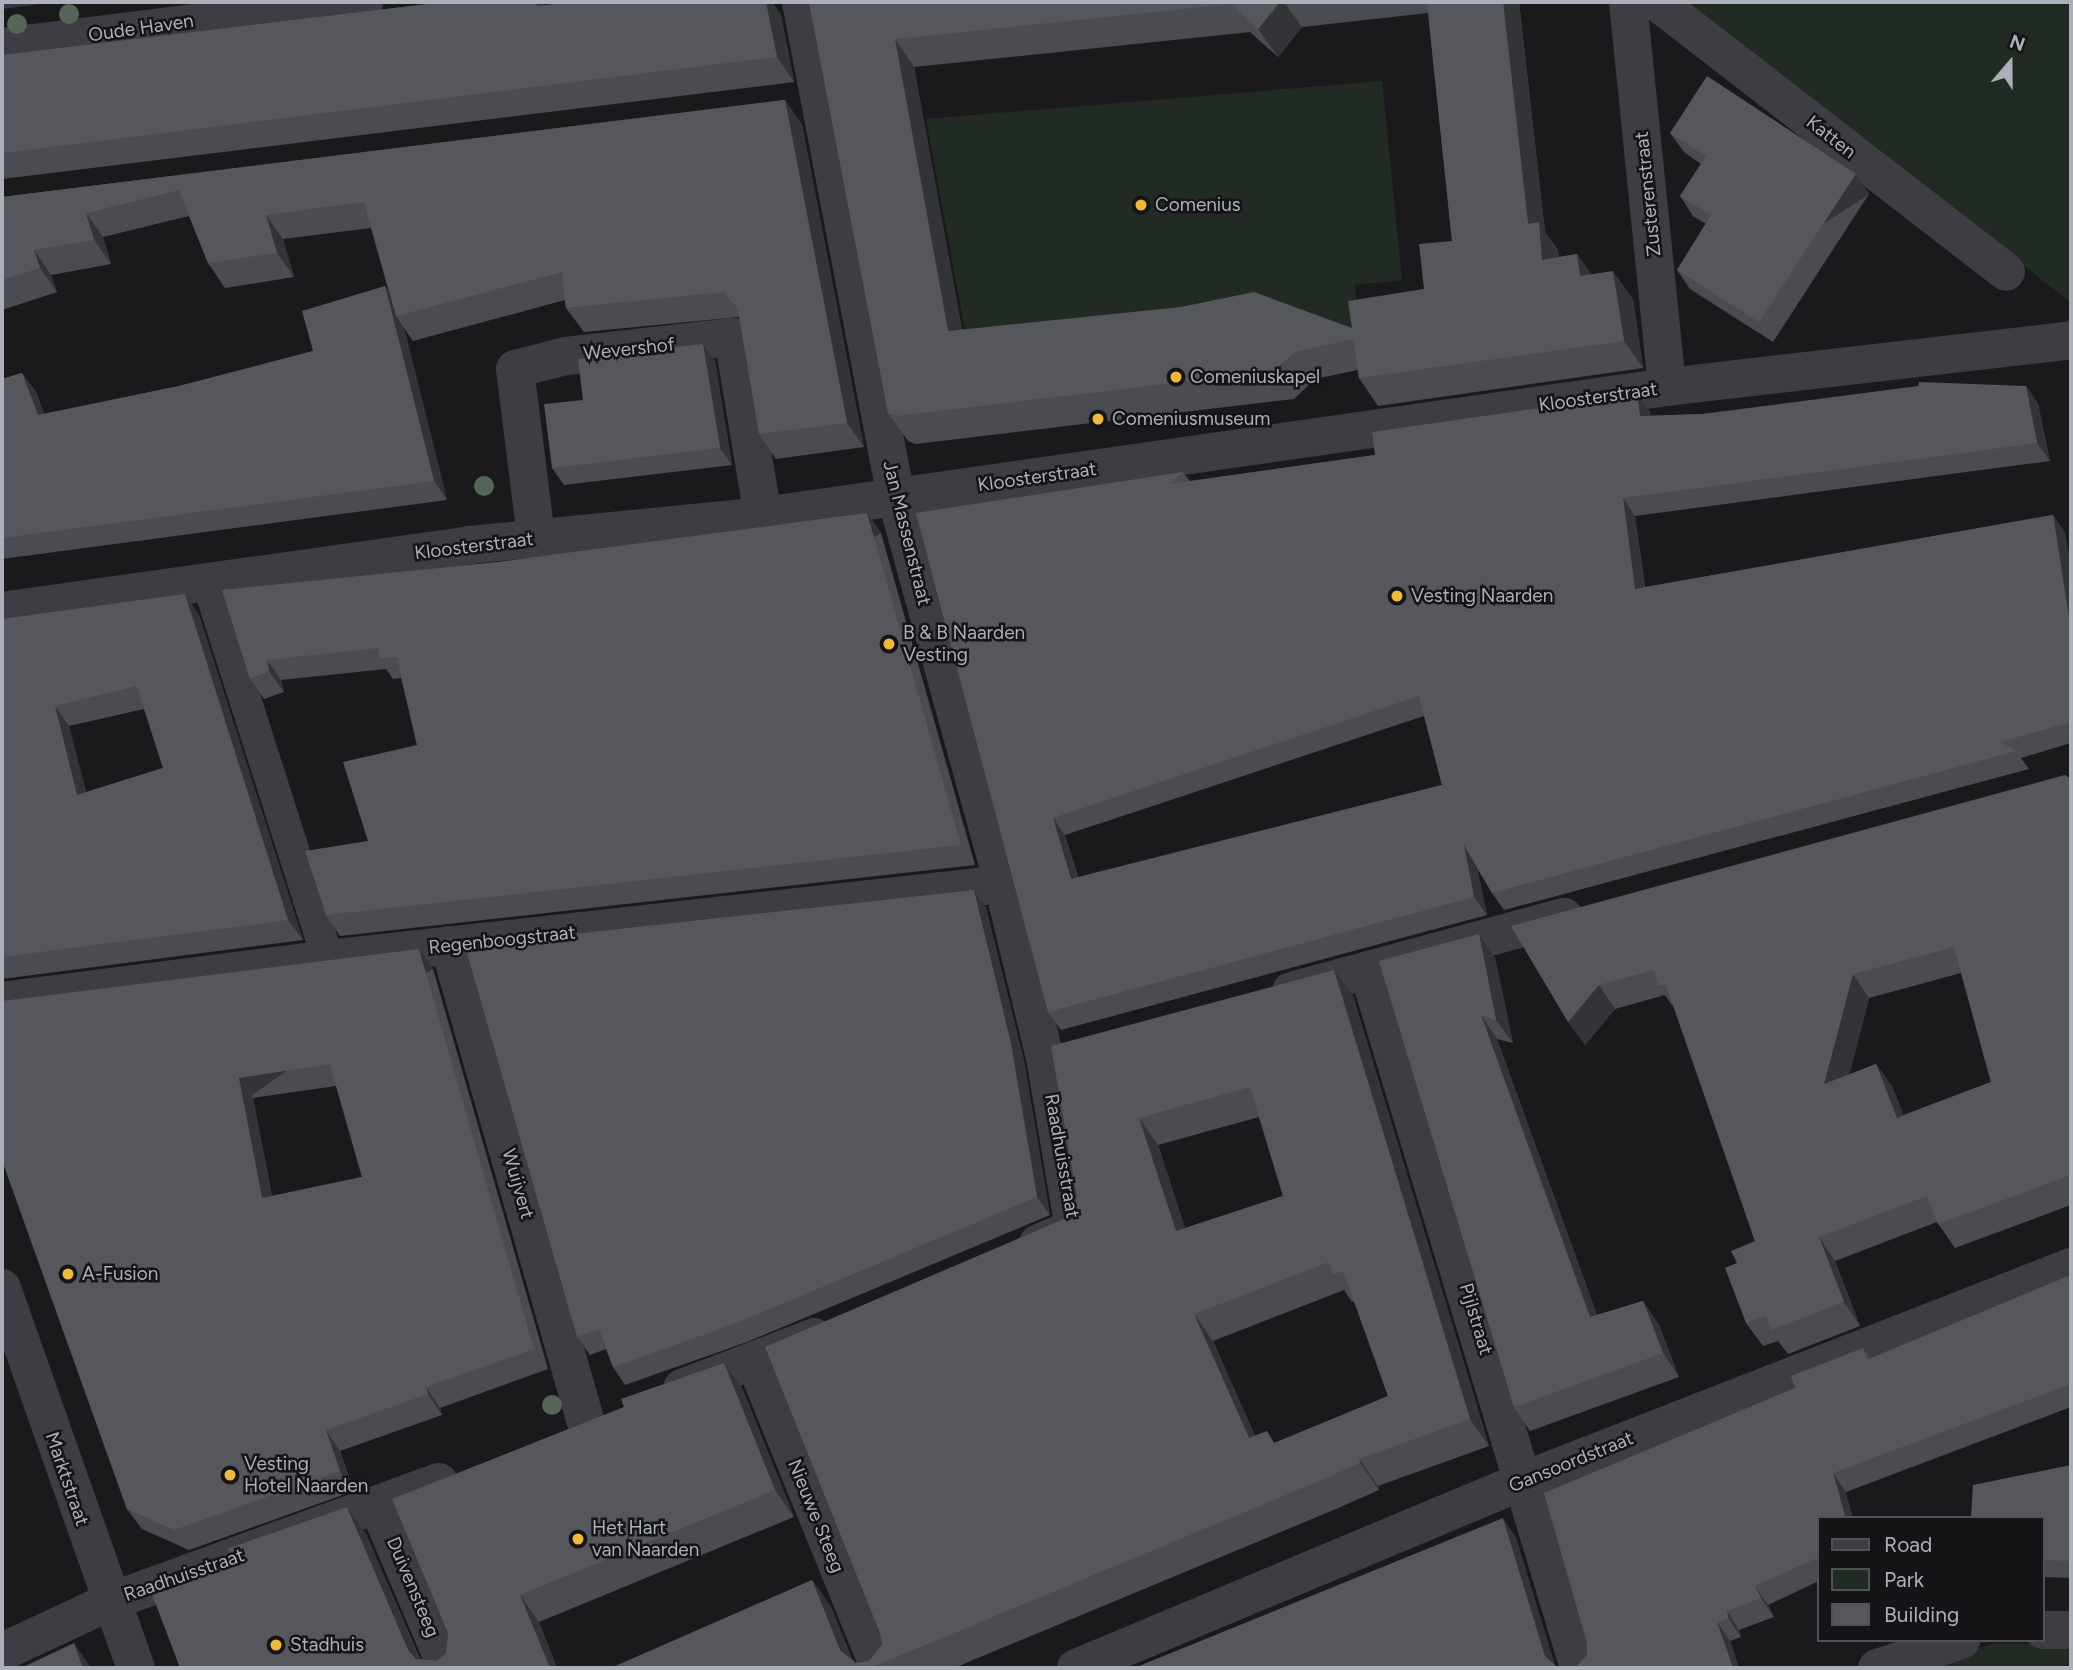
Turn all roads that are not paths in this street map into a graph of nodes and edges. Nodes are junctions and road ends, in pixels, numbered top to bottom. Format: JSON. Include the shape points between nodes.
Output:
{"nodes":[{"id":1,"x":364,"y":2,"type":"edge"},
{"id":2,"x":801,"y":2,"type":"edge"},
{"id":3,"x":1628,"y":2,"type":"edge"},
{"id":4,"x":1657,"y":2,"type":"edge"},
{"id":5,"x":2,"y":47,"type":"edge"},
{"id":6,"x":2006,"y":272,"type":"dead end"},
{"id":7,"x":2071,"y":341,"type":"edge"},
{"id":8,"x":1667,"y":387,"type":"junction"},
{"id":9,"x":896,"y":497,"type":"junction"},
{"id":10,"x":763,"y":516,"type":"junction"},
{"id":11,"x":536,"y":537,"type":"junction"},
{"id":12,"x":208,"y":583,"type":"junction"},
{"id":13,"x":2,"y":611,"type":"edge"},
{"id":14,"x":1003,"y":884,"type":"junction"},
{"id":15,"x":1594,"y":909,"type":"edge"},
{"id":16,"x":449,"y":945,"type":"junction"},
{"id":17,"x":328,"y":959,"type":"junction"},
{"id":18,"x":1368,"y":970,"type":"junction"},
{"id":19,"x":1261,"y":999,"type":"edge"},
{"id":20,"x":2,"y":1001,"type":"edge"},
{"id":21,"x":1086,"y":1046,"type":"edge"},
{"id":22,"x":1045,"y":1057,"type":"junction"},
{"id":23,"x":1010,"y":1255,"type":"edge"},
{"id":24,"x":2071,"y":1266,"type":"edge"},
{"id":25,"x":2,"y":1288,"type":"edge"},
{"id":26,"x":845,"y":1325,"type":"edge"},
{"id":27,"x":755,"y":1362,"type":"junction"},
{"id":28,"x":586,"y":1422,"type":"junction"},
{"id":29,"x":550,"y":1437,"type":"edge"},
{"id":30,"x":476,"y":1467,"type":"edge"},
{"id":31,"x":1525,"y":1480,"type":"junction"},
{"id":32,"x":379,"y":1506,"type":"junction"},
{"id":33,"x":109,"y":1602,"type":"junction"},
{"id":34,"x":2045,"y":1630,"type":"edge"},
{"id":35,"x":2071,"y":1630,"type":"edge"},
{"id":36,"x":1955,"y":1642,"type":"edge"},
{"id":37,"x":2,"y":1652,"type":"edge"},
{"id":38,"x":136,"y":1668,"type":"edge"},
{"id":39,"x":447,"y":1668,"type":"edge"},
{"id":40,"x":879,"y":1668,"type":"edge"},
{"id":41,"x":1076,"y":1668,"type":"edge"},
{"id":42,"x":1579,"y":1668,"type":"edge"},
{"id":43,"x":1877,"y":1668,"type":"edge"}],
"edges":[{"from":1,"to":5,"type":"street","name":"Oude Haven"},
{"from":2,"to":9,"type":"street","name":"Jan Massenstraat","via":[[803,102]]},
{"from":3,"to":8,"type":"street","name":"Zusterenstraat"},
{"from":4,"to":6,"type":"street","name":"Katten"},
{"from":7,"to":8,"type":"street","name":"Kloosterstraat"},
{"from":8,"to":9,"type":"street","name":"Kloosterstraat"},
{"from":9,"to":10,"type":"street","name":"Kloosterstraat"},
{"from":9,"to":14,"type":"street","name":"Jan Massenstraat"},
{"from":10,"to":11,"type":"street","name":"Kloosterstraat"},
{"from":10,"to":11,"type":"street","name":"Wevershof","via":[[733,337],[566,356],[515,369]]},
{"from":11,"to":12,"type":"street","name":"Kloosterstraat"},
{"from":12,"to":13,"type":"street","name":"Kloosterstraat"},
{"from":12,"to":17,"type":"lane"},
{"from":14,"to":16,"type":"street","name":"Regenboogstraat"},
{"from":14,"to":22,"type":"street","name":"Jan Massenstraat"},
{"from":15,"to":18,"type":"street"},
{"from":16,"to":17,"type":"street","name":"Regenboogstraat"},
{"from":16,"to":28,"type":"street","name":"Wuijvert"},
{"from":17,"to":20,"type":"street","name":"Regenboogstraat"},
{"from":18,"to":19,"type":"street"},
{"from":18,"to":31,"type":"street","name":"Pijlstraat"},
{"from":21,"to":22,"type":"street"},
{"from":22,"to":23,"type":"street","name":"Raadhuisstraat","via":[[1074,1228]]},
{"from":24,"to":31,"type":"street","name":"Gansoordstraat"},
{"from":25,"to":33,"type":"street","name":"Marktstraat"},
{"from":26,"to":27,"type":"street"},
{"from":27,"to":28,"type":"street"},
{"from":27,"to":40,"type":"street","name":"Nieuwe Steeg"},
{"from":28,"to":29,"type":"street"},
{"from":30,"to":32,"type":"street","name":"Raadhuisstraat"},
{"from":31,"to":41,"type":"street","name":"Gansoordstraat"},
{"from":31,"to":42,"type":"street","name":"Pijlstraat"},
{"from":32,"to":33,"type":"street","name":"Raadhuisstraat"},
{"from":32,"to":39,"type":"street","name":"Duivensteeg"},
{"from":33,"to":37,"type":"street","name":"Raadhuisstraat"},
{"from":33,"to":38,"type":"street","name":"Marktstraat"},
{"from":34,"to":35,"type":"street"},
{"from":36,"to":43,"type":"street"}]}
